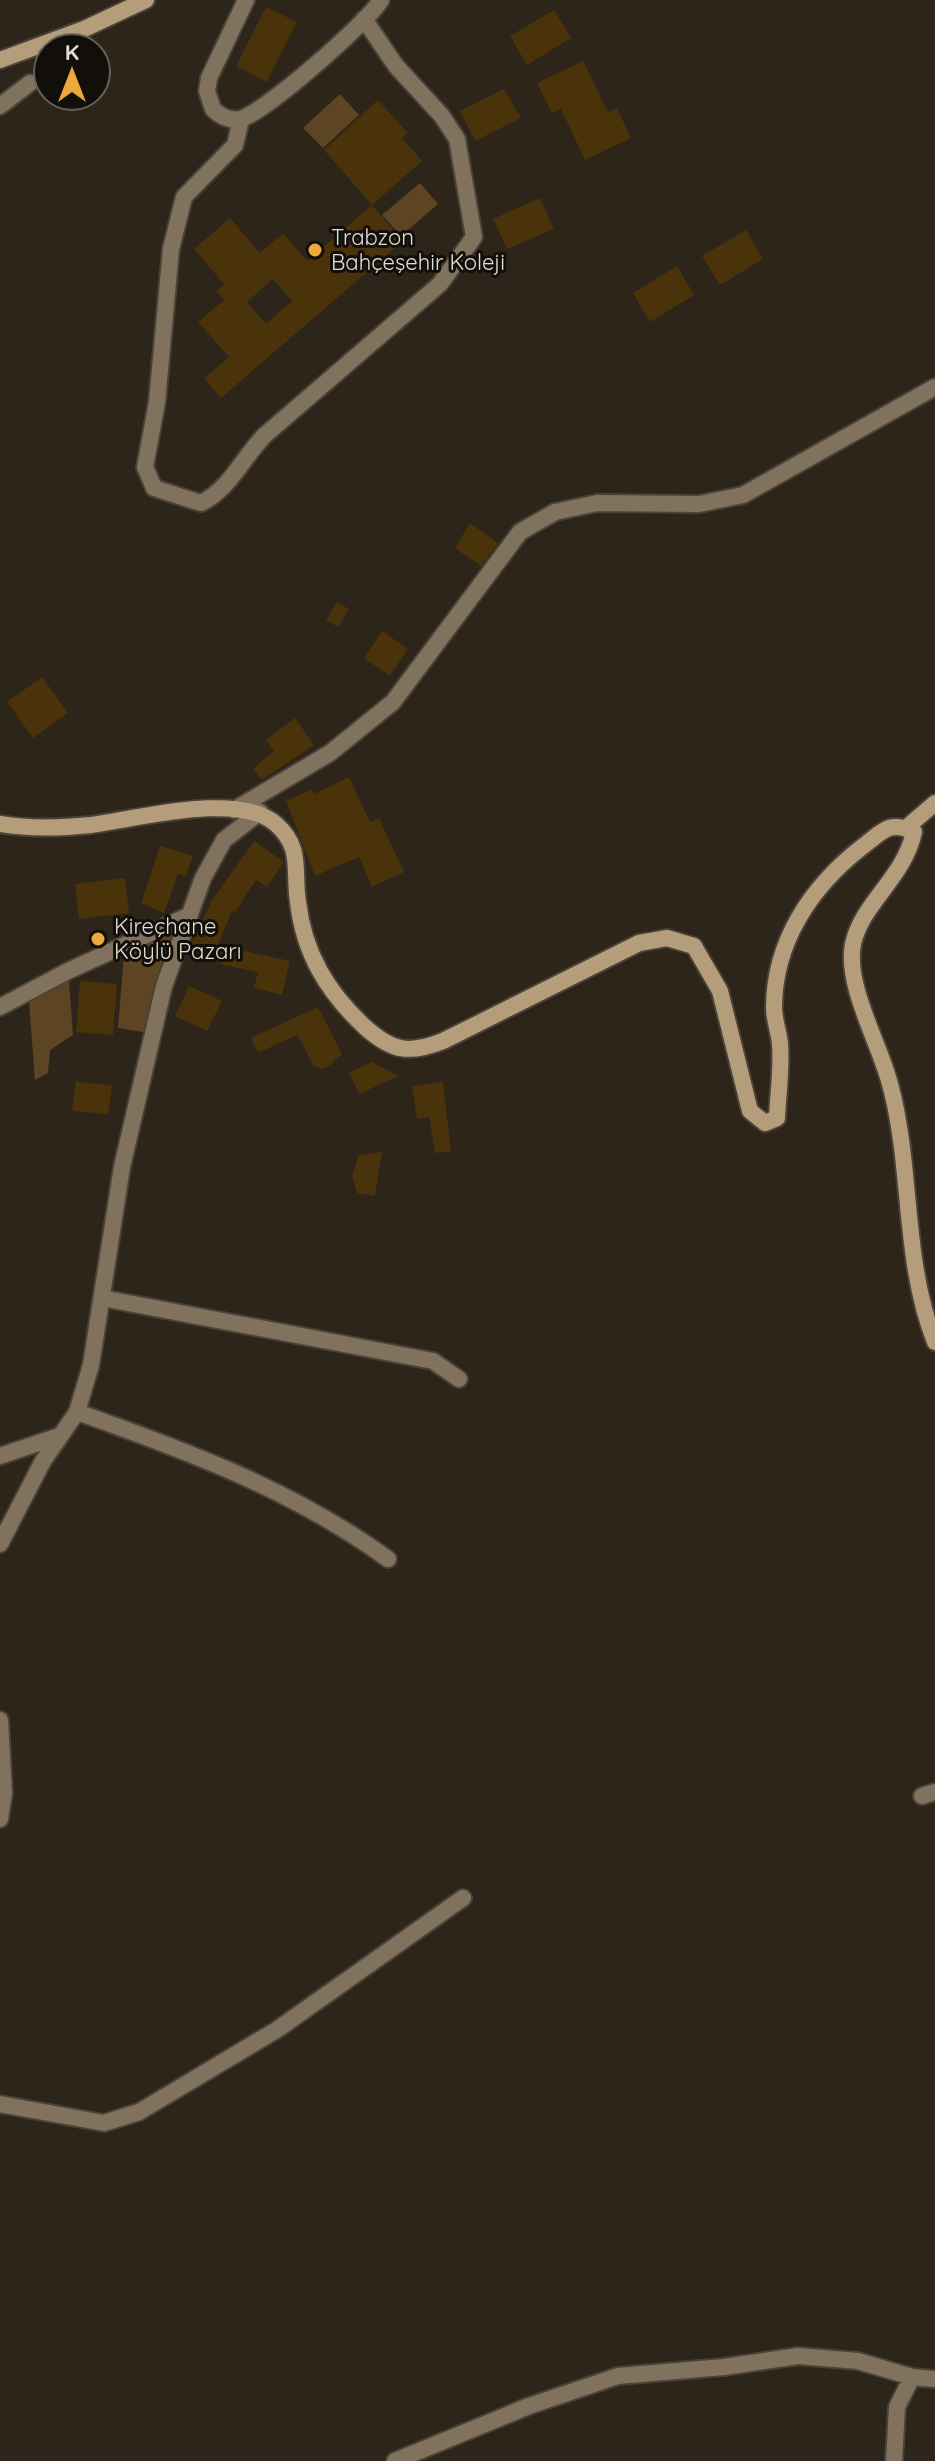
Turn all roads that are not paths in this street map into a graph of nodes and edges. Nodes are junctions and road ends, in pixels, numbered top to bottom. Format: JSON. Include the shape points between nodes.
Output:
{"nodes":[{"id":1,"x":146,"y":0,"type":"edge"},
{"id":2,"x":246,"y":0,"type":"edge"},
{"id":3,"x":381,"y":0,"type":"edge"},
{"id":4,"x":364,"y":19,"type":"junction"},
{"id":5,"x":0,"y":60,"type":"edge"},
{"id":6,"x":30,"y":83,"type":"dead end"},
{"id":7,"x":0,"y":106,"type":"edge"},
{"id":8,"x":241,"y":119,"type":"junction"},
{"id":9,"x":935,"y":387,"type":"edge"},
{"id":10,"x":935,"y":803,"type":"edge"},
{"id":11,"x":234,"y":810,"type":"junction"},
{"id":12,"x":260,"y":812,"type":"junction"},
{"id":13,"x":0,"y":824,"type":"edge"},
{"id":14,"x":906,"y":828,"type":"junction"},
{"id":15,"x":190,"y":915,"type":"junction"},
{"id":16,"x":0,"y":1007,"type":"edge"},
{"id":17,"x":102,"y":1298,"type":"junction"},
{"id":18,"x":935,"y":1342,"type":"edge"},
{"id":19,"x":459,"y":1379,"type":"dead end"},
{"id":20,"x":77,"y":1412,"type":"junction"},
{"id":21,"x":61,"y":1436,"type":"junction"},
{"id":22,"x":0,"y":1456,"type":"edge"},
{"id":23,"x":0,"y":1544,"type":"edge"},
{"id":24,"x":388,"y":1559,"type":"dead end"},
{"id":25,"x":0,"y":1720,"type":"edge"},
{"id":26,"x":0,"y":1819,"type":"edge"},
{"id":27,"x":463,"y":1898,"type":"dead end"},
{"id":28,"x":0,"y":2104,"type":"edge"},
{"id":29,"x":912,"y":2377,"type":"junction"},
{"id":30,"x":935,"y":2379,"type":"edge"},
{"id":31,"x":395,"y":2461,"type":"edge"},
{"id":32,"x":894,"y":2461,"type":"edge"}],
"edges":[{"from":1,"to":5,"type":"street"},
{"from":2,"to":8,"type":"street","via":[[207,91],[219,115]]},
{"from":3,"to":4,"type":"street"},
{"from":4,"to":8,"type":"street","via":[[265,107]]},
{"from":4,"to":8,"type":"street","via":[[457,139],[474,237],[440,284],[265,435],[217,495],[201,503],[154,488],[145,467],[157,402],[165,284],[184,197],[235,145]]},
{"from":6,"to":7,"type":"street"},
{"from":9,"to":11,"type":"street","via":[[743,495],[699,504],[597,503],[555,512],[520,532],[393,702],[330,753]]},
{"from":10,"to":14,"type":"street"},
{"from":11,"to":12,"type":"street"},
{"from":11,"to":13,"type":"street","via":[[192,810],[90,825]]},
{"from":12,"to":14,"type":"street","via":[[288,837],[298,855],[298,902],[318,971],[333,995],[376,1036],[396,1048],[418,1051],[639,943],[667,938],[694,946],[720,991],[741,1085],[750,1111],[765,1123],[777,1118],[776,987],[798,920],[816,888],[883,827]]},
{"from":12,"to":15,"type":"street","via":[[224,840]]},
{"from":14,"to":18,"type":"street","via":[[914,832],[909,855],[854,940],[850,969],[891,1085],[903,1140],[916,1272]]},
{"from":15,"to":16,"type":"street"},
{"from":15,"to":17,"type":"street","via":[[164,986],[122,1167]]},
{"from":17,"to":19,"type":"street","via":[[433,1361]]},
{"from":17,"to":20,"type":"street"},
{"from":20,"to":21,"type":"street"},
{"from":20,"to":24,"type":"street","via":[[219,1463],[340,1524]]},
{"from":21,"to":22,"type":"street"},
{"from":21,"to":23,"type":"street"},
{"from":25,"to":26,"type":"street"},
{"from":27,"to":28,"type":"street","via":[[278,2029],[139,2112],[104,2123]]},
{"from":29,"to":30,"type":"street"},
{"from":29,"to":31,"type":"street","via":[[858,2361],[798,2356],[618,2376]]},
{"from":29,"to":32,"type":"street","via":[[897,2407]]}]}
